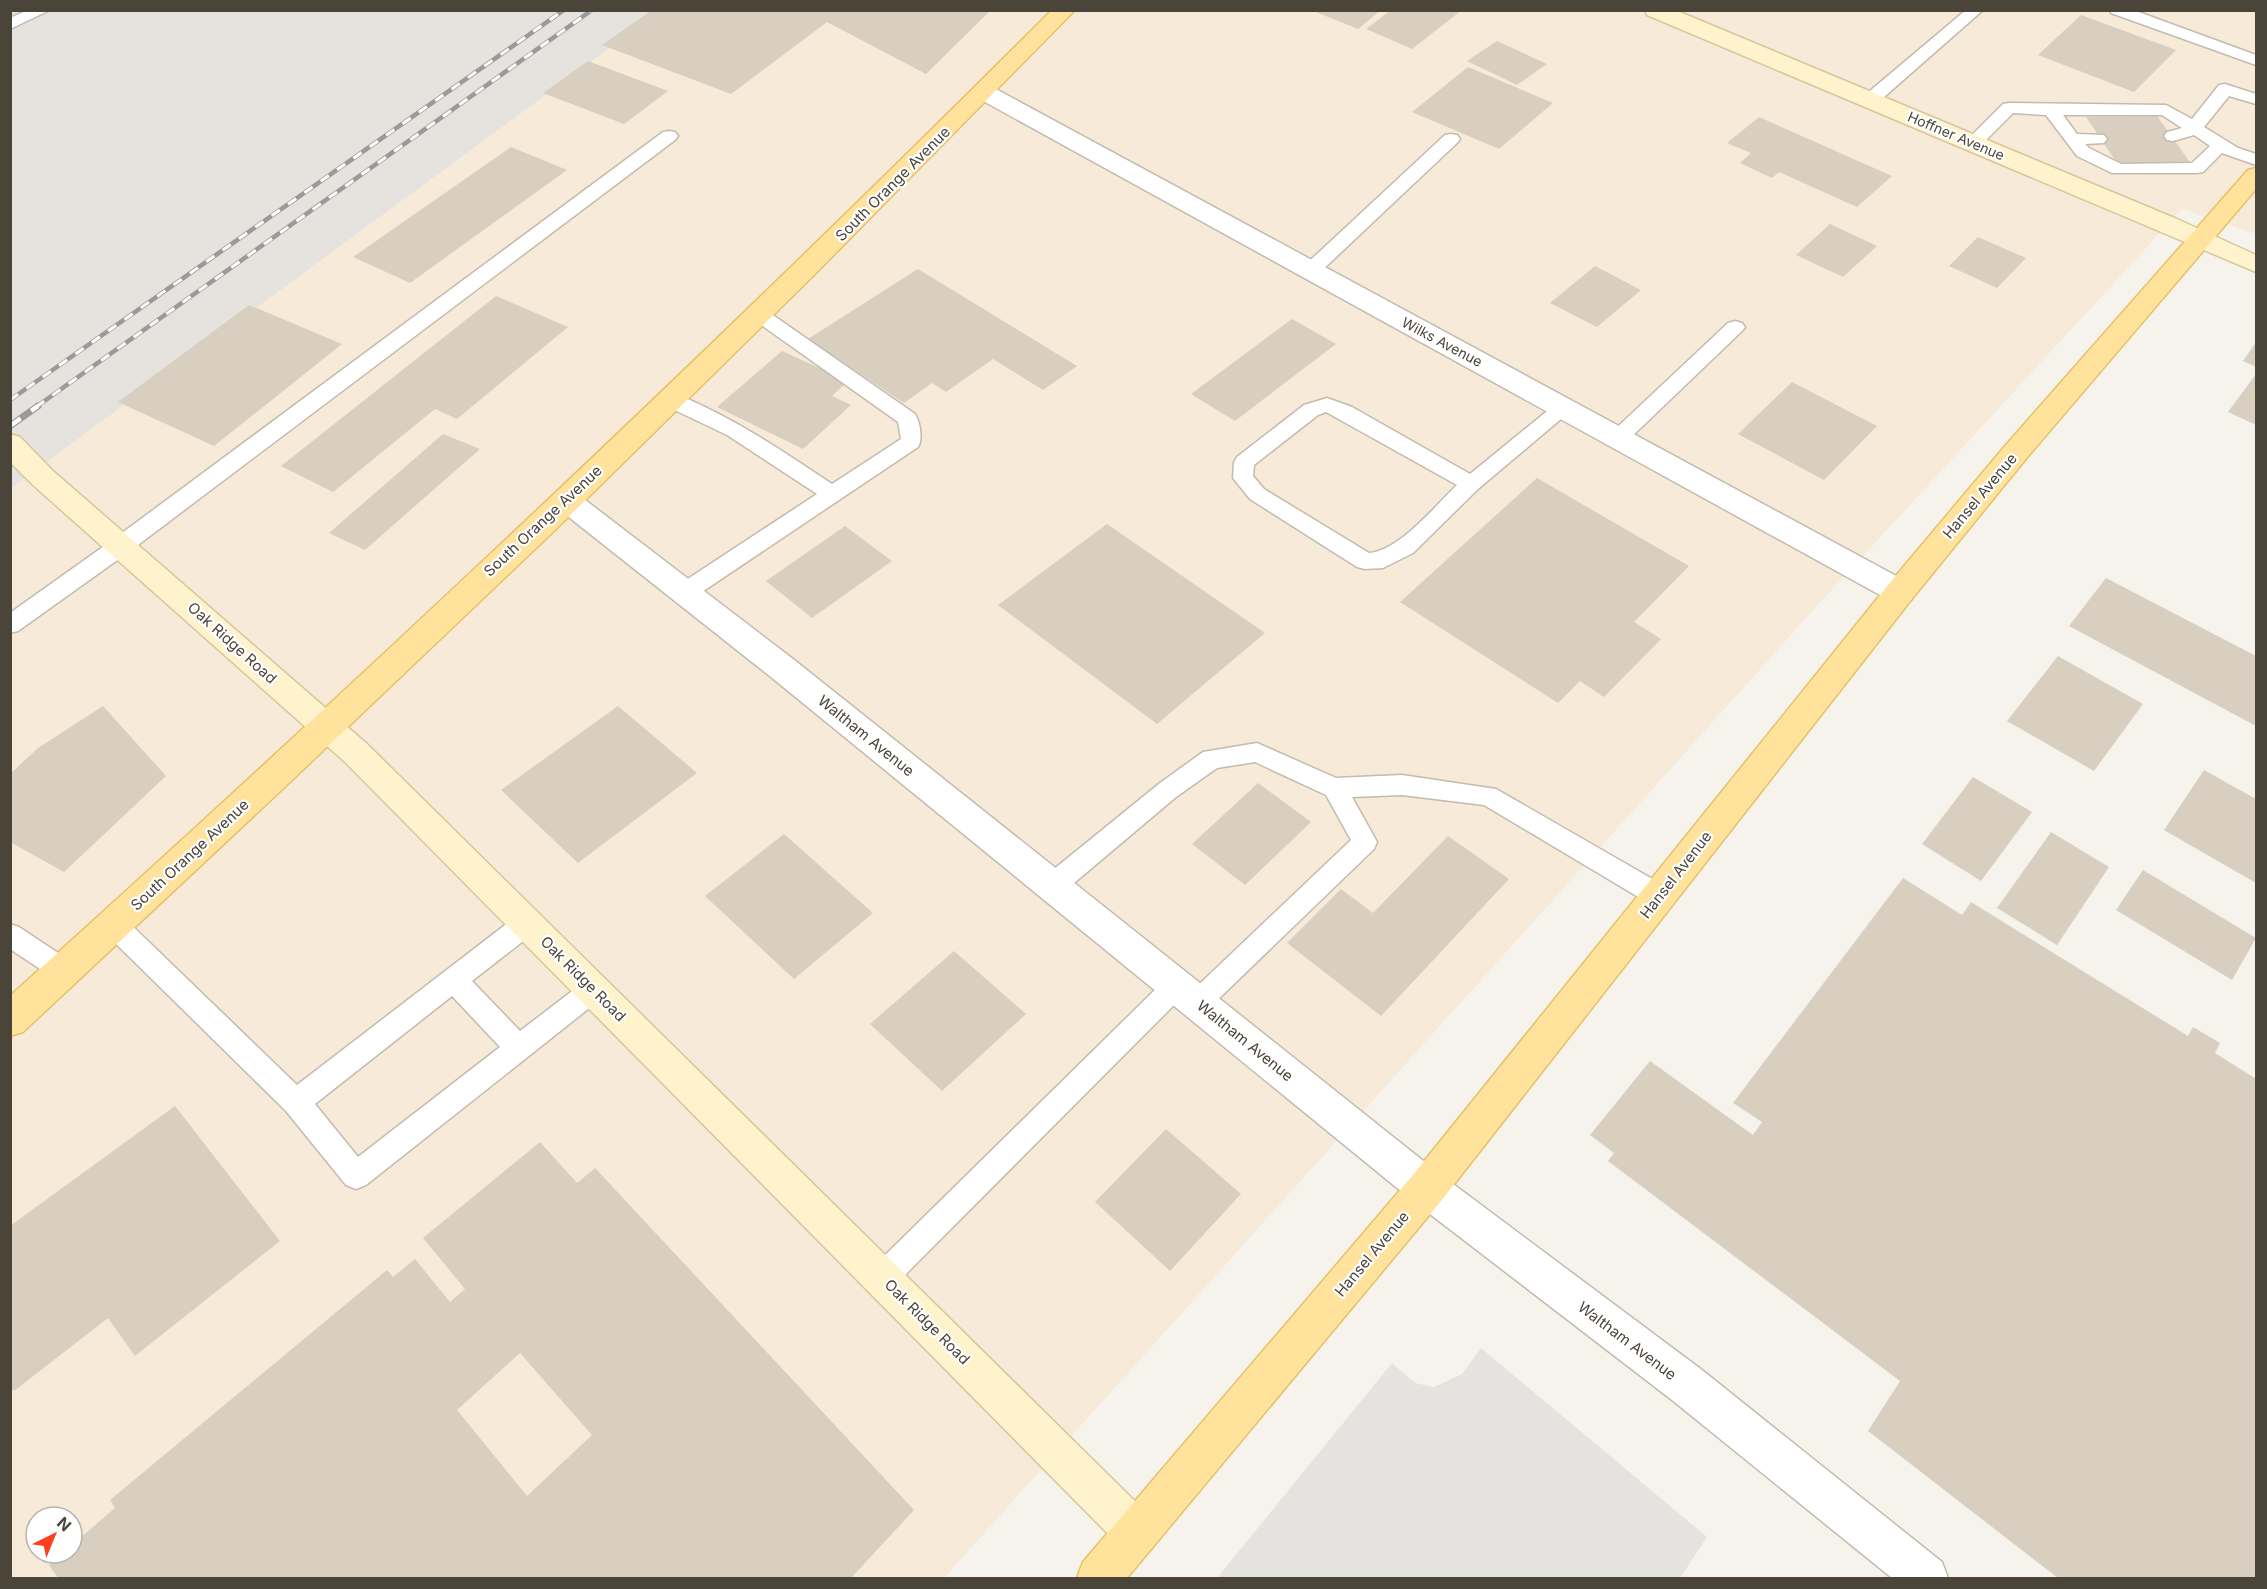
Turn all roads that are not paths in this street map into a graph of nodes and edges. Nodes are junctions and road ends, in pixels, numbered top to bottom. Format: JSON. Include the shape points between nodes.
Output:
{"nodes":[{"id":1,"x":43,"y":10,"type":"edge"},
{"id":2,"x":1065,"y":10,"type":"edge"},
{"id":3,"x":1655,"y":10,"type":"edge"},
{"id":4,"x":2117,"y":10,"type":"edge"},
{"id":5,"x":1973,"y":11,"type":"edge"},
{"id":6,"x":10,"y":24,"type":"edge"},
{"id":7,"x":2256,"y":60,"type":"edge"},
{"id":8,"x":984,"y":93,"type":"junction"},
{"id":9,"x":2256,"y":99,"type":"edge"},
{"id":10,"x":1870,"y":100,"type":"junction"},
{"id":11,"x":2051,"y":110,"type":"junction"},
{"id":12,"x":2193,"y":129,"type":"junction"},
{"id":13,"x":669,"y":136,"type":"dead end"},
{"id":14,"x":2173,"y":136,"type":"dead end"},
{"id":15,"x":1451,"y":139,"type":"dead end"},
{"id":16,"x":2072,"y":139,"type":"junction"},
{"id":17,"x":2098,"y":139,"type":"dead end"},
{"id":18,"x":1973,"y":143,"type":"junction"},
{"id":19,"x":2221,"y":145,"type":"junction"},
{"id":20,"x":2256,"y":160,"type":"edge"},
{"id":21,"x":2256,"y":175,"type":"edge"},
{"id":22,"x":2202,"y":240,"type":"junction"},
{"id":23,"x":2256,"y":264,"type":"edge"},
{"id":24,"x":1310,"y":271,"type":"junction"},
{"id":25,"x":760,"y":315,"type":"junction"},
{"id":26,"x":1735,"y":327,"type":"dead end"},
{"id":27,"x":671,"y":400,"type":"junction"},
{"id":28,"x":1564,"y":408,"type":"junction"},
{"id":29,"x":1618,"y":438,"type":"junction"},
{"id":30,"x":10,"y":444,"type":"edge"},
{"id":31,"x":1471,"y":484,"type":"junction"},
{"id":32,"x":832,"y":494,"type":"junction"},
{"id":33,"x":566,"y":500,"type":"junction"},
{"id":34,"x":122,"y":545,"type":"junction"},
{"id":35,"x":684,"y":592,"type":"junction"},
{"id":36,"x":1900,"y":592,"type":"junction"},
{"id":37,"x":10,"y":625,"type":"edge"},
{"id":38,"x":327,"y":727,"type":"junction"},
{"id":39,"x":1334,"y":788,"type":"junction"},
{"id":40,"x":1052,"y":886,"type":"junction"},
{"id":41,"x":1659,"y":896,"type":"junction"},
{"id":42,"x":527,"y":923,"type":"junction"},
{"id":43,"x":114,"y":925,"type":"junction"},
{"id":44,"x":10,"y":935,"type":"edge"},
{"id":45,"x":64,"y":971,"type":"junction"},
{"id":46,"x":453,"y":979,"type":"junction"},
{"id":47,"x":593,"y":990,"type":"junction"},
{"id":48,"x":1187,"y":994,"type":"junction"},
{"id":49,"x":10,"y":1020,"type":"edge"},
{"id":50,"x":519,"y":1048,"type":"junction"},
{"id":51,"x":296,"y":1102,"type":"junction"},
{"id":52,"x":1427,"y":1188,"type":"junction"},
{"id":53,"x":882,"y":1277,"type":"junction"},
{"id":54,"x":1137,"y":1533,"type":"junction"},
{"id":55,"x":1099,"y":1578,"type":"edge"},
{"id":56,"x":1926,"y":1578,"type":"edge"}],
"edges":[{"from":1,"to":6,"type":"lane"},
{"from":2,"to":8,"type":"main road","name":"South Orange Avenue"},
{"from":3,"to":10,"type":"main road","name":"Hoffner Avenue"},
{"from":4,"to":7,"type":"lane"},
{"from":5,"to":10,"type":"lane"},
{"from":8,"to":24,"type":"street","name":"Wilks Avenue"},
{"from":8,"to":25,"type":"main road","name":"South Orange Avenue"},
{"from":9,"to":12,"type":"lane","via":[[2225,89]]},
{"from":10,"to":18,"type":"main road","name":"Hoffner Avenue"},
{"from":11,"to":12,"type":"lane","via":[[2166,110]]},
{"from":11,"to":16,"type":"lane"},
{"from":11,"to":18,"type":"lane","via":[[2009,108]]},
{"from":12,"to":14,"type":"lane","via":[[2185,135]]},
{"from":12,"to":19,"type":"lane"},
{"from":13,"to":34,"type":"lane"},
{"from":15,"to":24,"type":"lane"},
{"from":16,"to":17,"type":"lane"},
{"from":16,"to":19,"type":"lane","via":[[2083,152],[2118,169],[2197,168]]},
{"from":18,"to":22,"type":"main road","name":"Hoffner Avenue"},
{"from":19,"to":20,"type":"lane"},
{"from":21,"to":22,"type":"main road","name":"Hansel Avenue"},
{"from":22,"to":23,"type":"main road","name":"Hoffner Avenue"},
{"from":22,"to":36,"type":"main road","name":"Hansel Avenue","via":[[2015,453]]},
{"from":24,"to":28,"type":"street","name":"Wilks Avenue"},
{"from":25,"to":27,"type":"main road","name":"South Orange Avenue"},
{"from":25,"to":32,"type":"lane","via":[[908,418],[911,442]]},
{"from":26,"to":29,"type":"lane"},
{"from":27,"to":32,"type":"lane","via":[[704,412],[739,432]]},
{"from":27,"to":33,"type":"main road","name":"South Orange Avenue"},
{"from":28,"to":29,"type":"street","name":"Wilks Avenue"},
{"from":28,"to":31,"type":"lane"},
{"from":29,"to":36,"type":"street","name":"Wilks Avenue"},
{"from":30,"to":34,"type":"main road","name":"Oak Ridge Road","via":[[43,478]]},
{"from":31,"to":31,"type":"lane","via":[[1405,547],[1383,560],[1365,561],[1257,494],[1243,478],[1244,462],[1311,410],[1327,405]]},
{"from":32,"to":35,"type":"lane"},
{"from":33,"to":35,"type":"street","name":"Waltham Avenue"},
{"from":33,"to":38,"type":"main road","name":"South Orange Avenue"},
{"from":34,"to":37,"type":"lane"},
{"from":34,"to":38,"type":"main road","name":"Oak Ridge Road"},
{"from":35,"to":40,"type":"street","name":"Waltham Avenue"},
{"from":36,"to":41,"type":"main road","name":"Hansel Avenue"},
{"from":38,"to":42,"type":"main road","name":"Oak Ridge Road"},
{"from":38,"to":43,"type":"main road","name":"South Orange Avenue"},
{"from":39,"to":40,"type":"lane","via":[[1257,752],[1211,759]]},
{"from":39,"to":41,"type":"lane","via":[[1402,785],[1488,796]]},
{"from":39,"to":48,"type":"lane","via":[[1365,842]]},
{"from":40,"to":48,"type":"street","name":"Waltham Avenue"},
{"from":41,"to":52,"type":"main road","name":"Hansel Avenue"},
{"from":42,"to":46,"type":"lane"},
{"from":42,"to":47,"type":"main road","name":"Oak Ridge Road"},
{"from":43,"to":45,"type":"main road","name":"South Orange Avenue"},
{"from":43,"to":51,"type":"lane"},
{"from":44,"to":45,"type":"lane"},
{"from":45,"to":49,"type":"main road","name":"South Orange Avenue"},
{"from":46,"to":50,"type":"lane"},
{"from":46,"to":51,"type":"lane"},
{"from":47,"to":50,"type":"lane"},
{"from":47,"to":53,"type":"main road","name":"Oak Ridge Road"},
{"from":48,"to":52,"type":"street","name":"Waltham Avenue"},
{"from":48,"to":53,"type":"lane"},
{"from":50,"to":51,"type":"lane","via":[[356,1176]]},
{"from":52,"to":54,"type":"main road","name":"Hansel Avenue"},
{"from":52,"to":56,"type":"street","name":"Waltham Avenue","via":[[1687,1385]]},
{"from":53,"to":54,"type":"main road","name":"Oak Ridge Road"},
{"from":54,"to":55,"type":"main road","name":"Hansel Avenue"}]}
